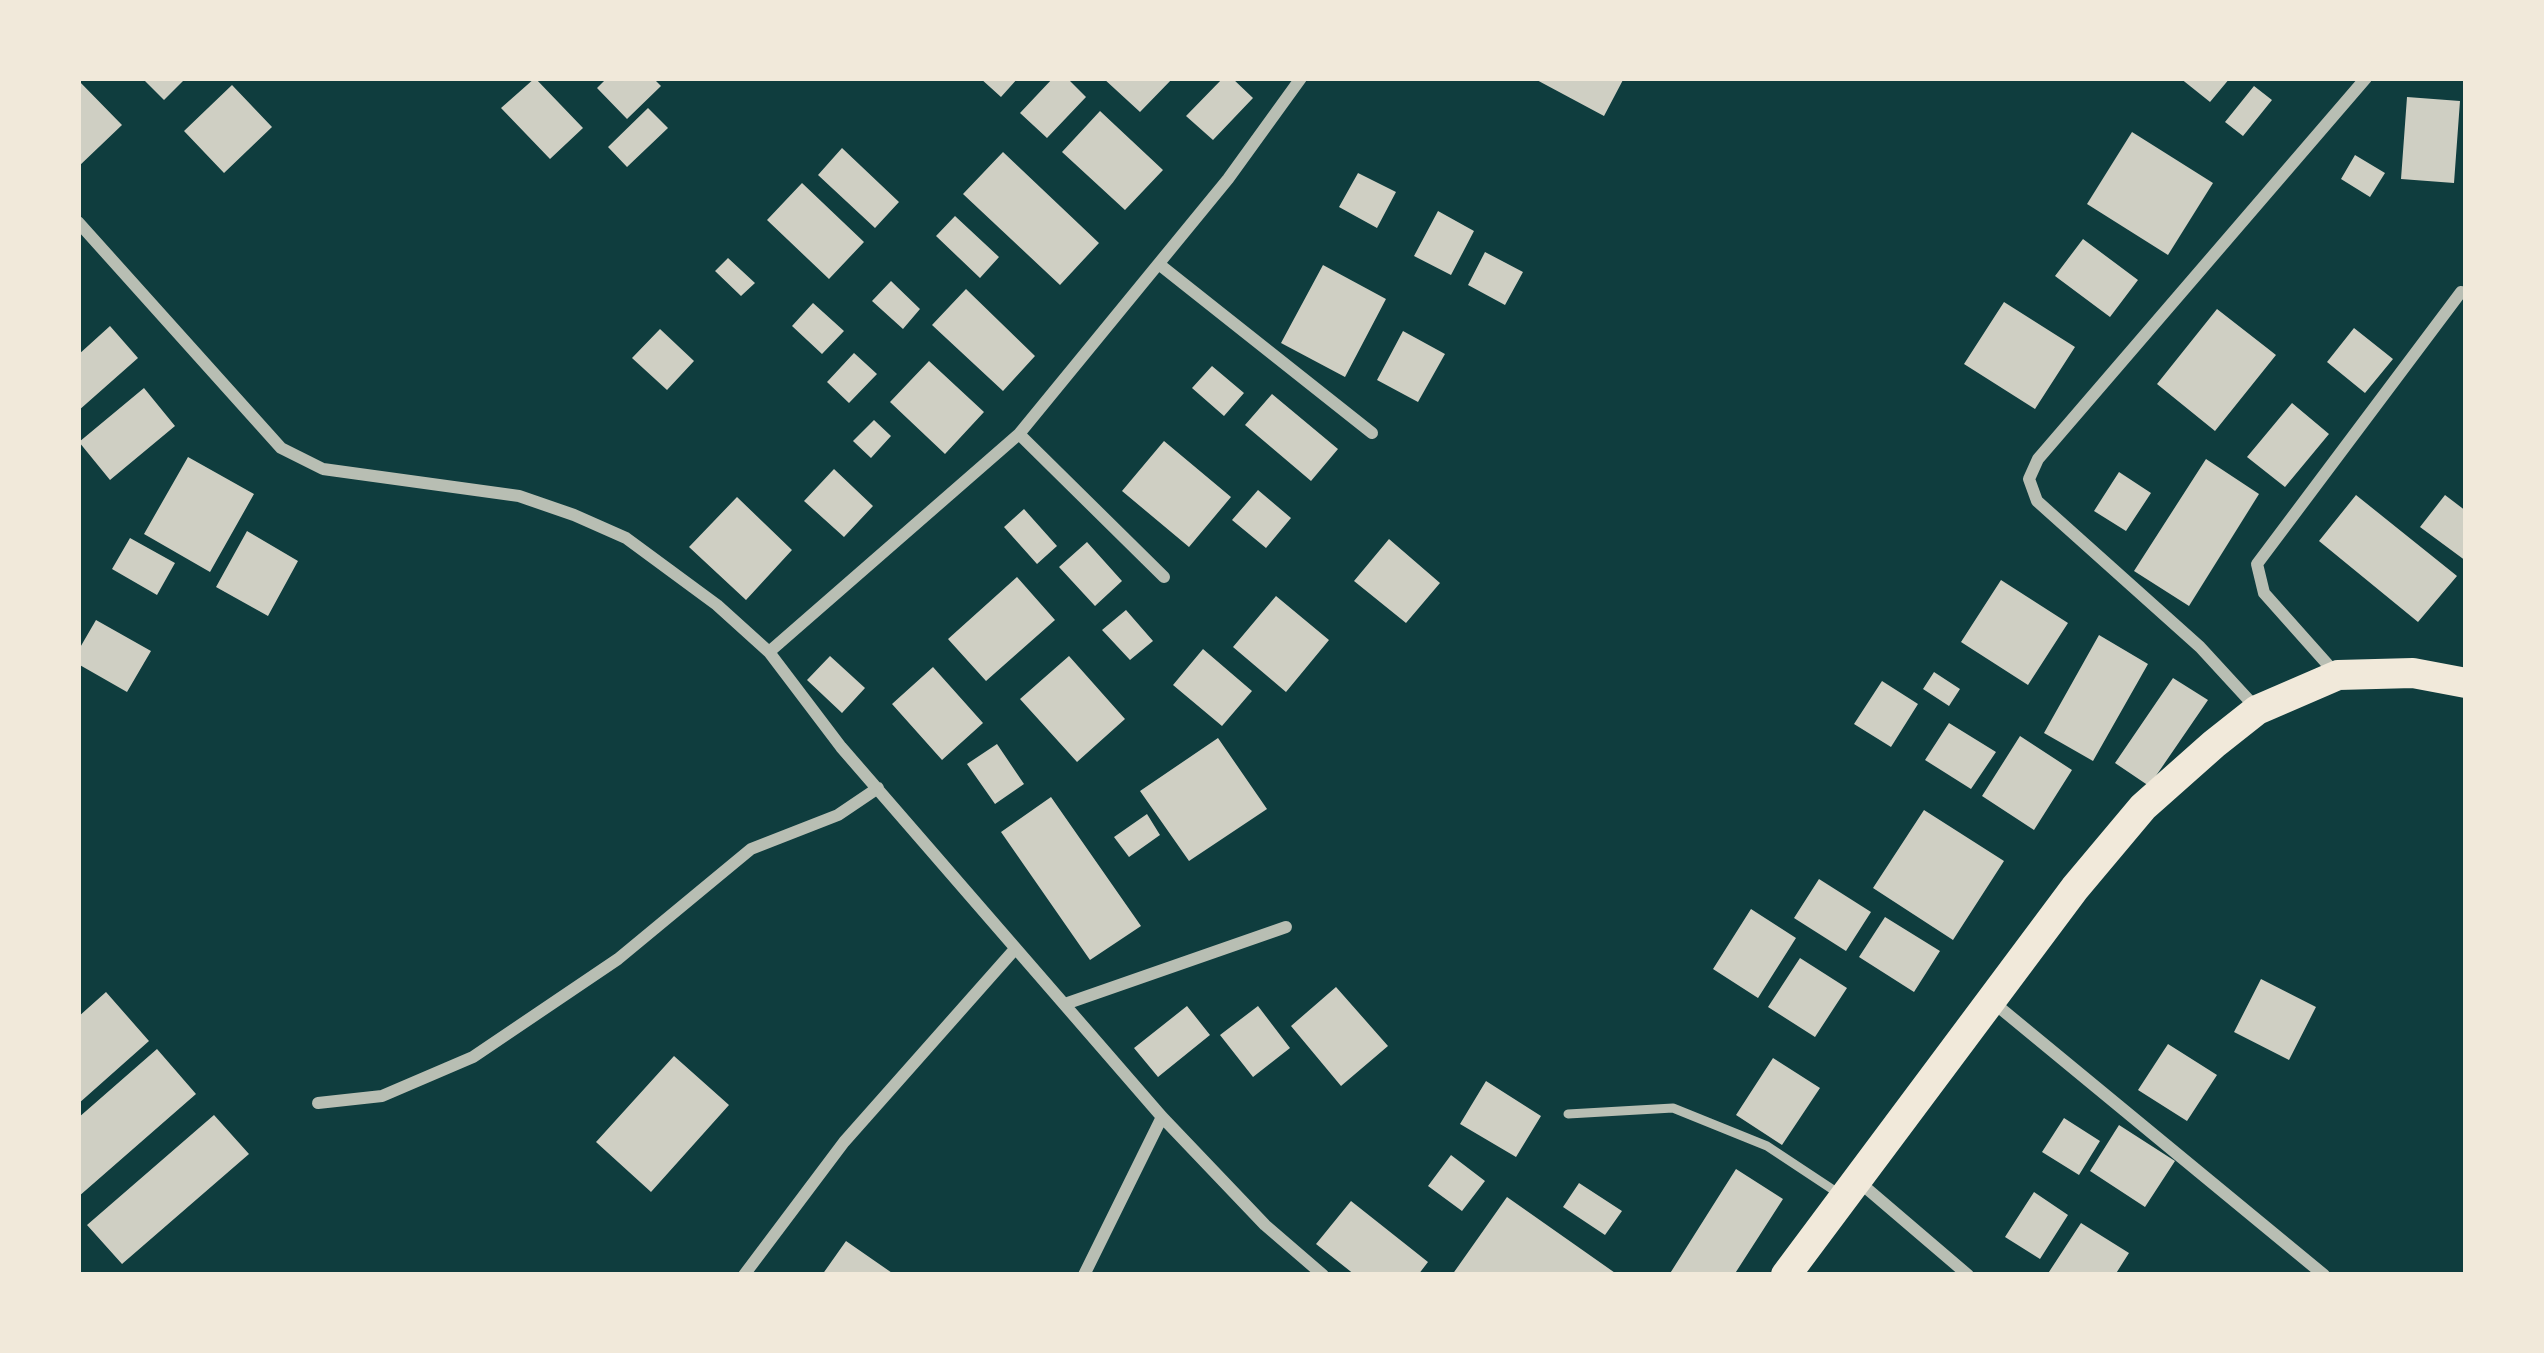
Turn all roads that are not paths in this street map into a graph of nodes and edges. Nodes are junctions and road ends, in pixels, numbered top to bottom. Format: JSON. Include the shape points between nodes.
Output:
{"nodes":[{"id":1,"x":1300,"y":78,"type":"edge"},
{"id":2,"x":2366,"y":78,"type":"edge"},
{"id":3,"x":78,"y":222,"type":"edge"},
{"id":4,"x":1160,"y":265,"type":"junction"},
{"id":5,"x":2462,"y":292,"type":"dead end"},
{"id":6,"x":1372,"y":433,"type":"dead end"},
{"id":7,"x":1019,"y":434,"type":"junction"},
{"id":8,"x":1164,"y":577,"type":"dead end"},
{"id":9,"x":769,"y":652,"type":"junction"},
{"id":10,"x":2338,"y":676,"type":"junction"},
{"id":11,"x":2466,"y":683,"type":"edge"},
{"id":12,"x":2258,"y":710,"type":"junction"},
{"id":13,"x":878,"y":788,"type":"junction"},
{"id":14,"x":1286,"y":927,"type":"dead end"},
{"id":15,"x":1015,"y":949,"type":"junction"},
{"id":16,"x":1989,"y":998,"type":"junction"},
{"id":17,"x":1065,"y":1004,"type":"junction"},
{"id":18,"x":319,"y":1103,"type":"dead end"},
{"id":19,"x":1568,"y":1114,"type":"dead end"},
{"id":20,"x":1162,"y":1118,"type":"junction"},
{"id":21,"x":1851,"y":1189,"type":"junction"},
{"id":22,"x":744,"y":1275,"type":"edge"},
{"id":23,"x":1084,"y":1275,"type":"edge"},
{"id":24,"x":1324,"y":1275,"type":"edge"},
{"id":25,"x":1786,"y":1275,"type":"edge"},
{"id":26,"x":1968,"y":1275,"type":"edge"},
{"id":27,"x":2324,"y":1275,"type":"edge"}],
"edges":[{"from":1,"to":4,"type":"street"},
{"from":2,"to":12,"type":"street","via":[[2029,479],[2037,501]]},
{"from":3,"to":9,"type":"street","via":[[281,448],[323,469],[519,496],[574,515],[670,567]]},
{"from":4,"to":6,"type":"street"},
{"from":4,"to":7,"type":"street"},
{"from":5,"to":10,"type":"street","via":[[2257,564],[2264,593]]},
{"from":7,"to":8,"type":"street"},
{"from":7,"to":9,"type":"street"},
{"from":9,"to":13,"type":"street"},
{"from":10,"to":11,"type":"main road","via":[[2413,673]]},
{"from":10,"to":12,"type":"main road"},
{"from":12,"to":16,"type":"main road","via":[[2143,807]]},
{"from":13,"to":15,"type":"street"},
{"from":13,"to":18,"type":"street","via":[[838,815],[751,849],[618,958],[473,1057],[382,1096]]},
{"from":14,"to":17,"type":"street"},
{"from":15,"to":17,"type":"street"},
{"from":15,"to":22,"type":"street","via":[[844,1142]]},
{"from":16,"to":21,"type":"main road"},
{"from":16,"to":27,"type":"street"},
{"from":17,"to":20,"type":"street"},
{"from":19,"to":21,"type":"lane","via":[[1672,1108],[1715,1120]]},
{"from":20,"to":23,"type":"street"},
{"from":20,"to":24,"type":"street"},
{"from":21,"to":25,"type":"main road"},
{"from":21,"to":26,"type":"street"}]}
